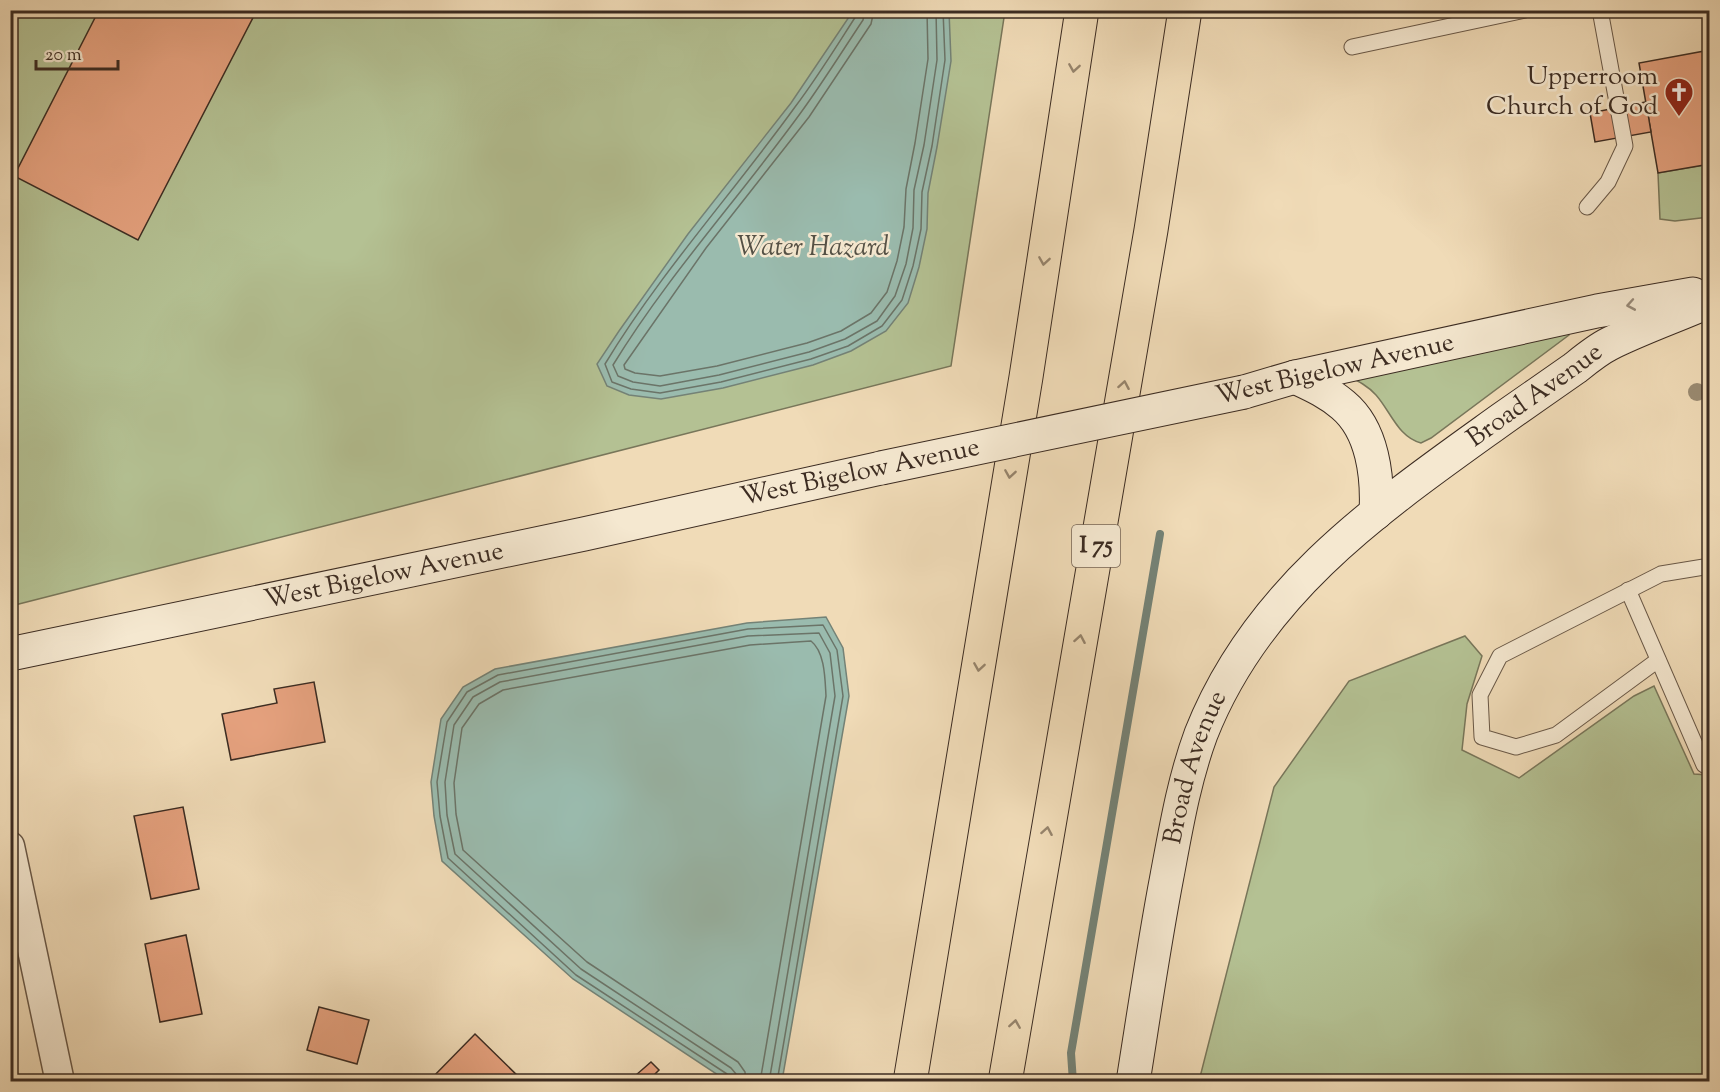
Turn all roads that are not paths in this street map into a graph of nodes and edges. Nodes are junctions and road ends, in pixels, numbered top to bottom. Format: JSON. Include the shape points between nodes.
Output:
{"nodes":[{"id":1,"x":1082,"y":10,"type":"edge"},
{"id":2,"x":1185,"y":10,"type":"edge"},
{"id":3,"x":1525,"y":10,"type":"edge"},
{"id":4,"x":1600,"y":10,"type":"edge"},
{"id":5,"x":1352,"y":47,"type":"dead end"},
{"id":6,"x":1587,"y":207,"type":"dead end"},
{"id":7,"x":1710,"y":291,"type":"edge"},
{"id":8,"x":1710,"y":302,"type":"edge"},
{"id":9,"x":1295,"y":377,"type":"junction"},
{"id":10,"x":1376,"y":513,"type":"junction"},
{"id":11,"x":1710,"y":566,"type":"edge"},
{"id":12,"x":1628,"y":590,"type":"junction"},
{"id":13,"x":10,"y":654,"type":"edge"},
{"id":14,"x":1658,"y":660,"type":"junction"},
{"id":15,"x":1704,"y":765,"type":"dead end"},
{"id":16,"x":10,"y":846,"type":"edge"},
{"id":17,"x":60,"y":1082,"type":"edge"},
{"id":18,"x":910,"y":1082,"type":"edge"},
{"id":19,"x":1005,"y":1082,"type":"edge"},
{"id":20,"x":1133,"y":1082,"type":"edge"}],
"edges":[{"from":1,"to":18,"type":"highway","one_way":true},
{"from":19,"to":2,"type":"highway","number":"I 75","one_way":true},
{"from":3,"to":5,"type":"lane"},
{"from":4,"to":6,"type":"lane","via":[[1625,147],[1608,182]]},
{"from":7,"to":9,"type":"main road","name":"West Bigelow Avenue","one_way":true,"via":[[1597,311]]},
{"from":8,"to":10,"type":"main road","name":"Broad Avenue","via":[[1607,345]]},
{"from":9,"to":10,"type":"main road","via":[[1345,406],[1359,424],[1375,467]]},
{"from":9,"to":13,"type":"main road","name":"West Bigelow Avenue","bridge":true,"via":[[1244,392]]},
{"from":10,"to":20,"type":"main road","name":"Broad Avenue","via":[[1314,567],[1260,628],[1217,698],[1201,735],[1178,814]]},
{"from":11,"to":12,"type":"lane","via":[[1661,574]]},
{"from":12,"to":14,"type":"lane"},
{"from":12,"to":14,"type":"lane","via":[[1500,656],[1480,695],[1482,737],[1516,747],[1556,735]]},
{"from":14,"to":15,"type":"lane"},
{"from":16,"to":17,"type":"street"}]}
